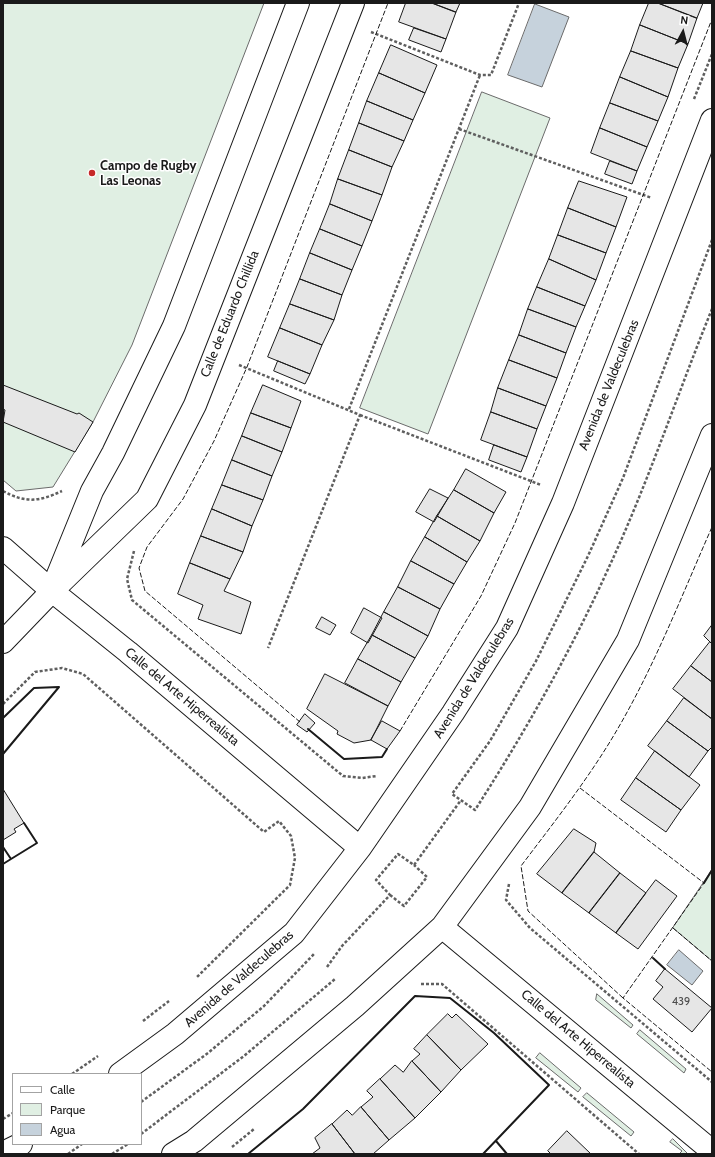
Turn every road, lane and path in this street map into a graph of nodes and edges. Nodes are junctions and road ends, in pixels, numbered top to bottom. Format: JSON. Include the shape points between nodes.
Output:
{"nodes":[{"id":1,"x":298,"y":3,"type":"edge"},
{"id":2,"x":353,"y":3,"type":"edge"},
{"id":3,"x":519,"y":3,"type":"edge"},
{"id":4,"x":367,"y":30,"type":"dead end"},
{"id":5,"x":712,"y":54,"type":"edge"},
{"id":6,"x":480,"y":75,"type":"junction"},
{"id":7,"x":692,"y":105,"type":"dead end"},
{"id":8,"x":712,"y":120,"type":"edge"},
{"id":9,"x":459,"y":129,"type":"junction"},
{"id":10,"x":654,"y":199,"type":"dead end"},
{"id":11,"x":712,"y":240,"type":"edge"},
{"id":12,"x":712,"y":309,"type":"edge"},
{"id":13,"x":236,"y":364,"type":"dead end"},
{"id":14,"x":349,"y":409,"type":"junction"},
{"id":15,"x":360,"y":415,"type":"junction"},
{"id":16,"x":712,"y":435,"type":"edge"},
{"id":17,"x":545,"y":478,"type":"dead end"},
{"id":18,"x":542,"y":485,"type":"junction"},
{"id":19,"x":65,"y":490,"type":"dead end"},
{"id":20,"x":3,"y":491,"type":"edge"},
{"id":21,"x":539,"y":492,"type":"dead end"},
{"id":22,"x":3,"y":548,"type":"edge"},
{"id":23,"x":135,"y":549,"type":"dead end"},
{"id":24,"x":52,"y":591,"type":"junction"},
{"id":25,"x":3,"y":642,"type":"edge"},
{"id":26,"x":268,"y":648,"type":"dead end"},
{"id":27,"x":3,"y":704,"type":"edge"},
{"id":28,"x":383,"y":774,"type":"dead end"},
{"id":29,"x":461,"y":800,"type":"junction"},
{"id":30,"x":360,"y":848,"type":"junction"},
{"id":31,"x":414,"y":865,"type":"junction"},
{"id":32,"x":510,"y":877,"type":"dead end"},
{"id":33,"x":390,"y":895,"type":"junction"},
{"id":34,"x":442,"y":927,"type":"junction"},
{"id":35,"x":314,"y":954,"type":"dead end"},
{"id":36,"x":327,"y":967,"type":"dead end"},
{"id":37,"x":335,"y":979,"type":"dead end"},
{"id":38,"x":194,"y":980,"type":"dead end"},
{"id":39,"x":414,"y":986,"type":"dead end"},
{"id":40,"x":171,"y":999,"type":"dead end"},
{"id":41,"x":141,"y":1023,"type":"dead end"},
{"id":42,"x":100,"y":1055,"type":"dead end"},
{"id":43,"x":73,"y":1073,"type":"edge"},
{"id":44,"x":121,"y":1073,"type":"edge"},
{"id":45,"x":712,"y":1082,"type":"edge"},
{"id":46,"x":142,"y":1101,"type":"edge"},
{"id":47,"x":12,"y":1114,"type":"edge"},
{"id":48,"x":3,"y":1119,"type":"edge"},
{"id":49,"x":142,"y":1133,"type":"edge"},
{"id":50,"x":19,"y":1145,"type":"edge"},
{"id":51,"x":81,"y":1145,"type":"edge"},
{"id":52,"x":126,"y":1145,"type":"edge"},
{"id":53,"x":712,"y":1151,"type":"edge"},
{"id":54,"x":3,"y":1153,"type":"edge"},
{"id":55,"x":68,"y":1154,"type":"edge"},
{"id":56,"x":112,"y":1154,"type":"edge"},
{"id":57,"x":173,"y":1154,"type":"edge"},
{"id":58,"x":639,"y":1154,"type":"edge"}],
"edges":[{"from":1,"to":24,"type":"street","name":"Calle de Eduardo Chillida","via":[[174,326],[92,491]]},
{"from":2,"to":24,"type":"street","name":"Calle de Eduardo Chillida","via":[[195,405],[147,499]]},
{"from":3,"to":6,"type":"path","via":[[491,75]]},
{"from":4,"to":6,"type":"path"},
{"from":5,"to":7,"type":"path"},
{"from":6,"to":9,"type":"path"},
{"from":8,"to":30,"type":"street","name":"Avenida de Valdeculebras","via":[[566,496],[507,628],[453,713]]},
{"from":9,"to":10,"type":"path"},
{"from":9,"to":14,"type":"path"},
{"from":11,"to":29,"type":"path","via":[[622,478],[591,549],[536,661],[490,741],[452,794]]},
{"from":12,"to":29,"type":"path","via":[[649,473],[609,568],[561,662],[517,744],[475,810]]},
{"from":13,"to":14,"type":"path"},
{"from":14,"to":15,"type":"path"},
{"from":15,"to":18,"type":"path"},
{"from":15,"to":26,"type":"path"},
{"from":16,"to":34,"type":"street","via":[[628,640],[530,807]]},
{"from":17,"to":18,"type":"path"},
{"from":18,"to":21,"type":"path"},
{"from":19,"to":20,"type":"path","via":[[49,497],[31,500],[18,499]]},
{"from":22,"to":24,"type":"street","name":"Calle del Arte Hiperrealista"},
{"from":23,"to":28,"type":"path","via":[[131,556],[127,579],[132,600],[343,776],[362,778]]},
{"from":24,"to":25,"type":"street","name":"Calle de Eduardo Chillida"},
{"from":24,"to":30,"type":"street","name":"Calle del Arte Hiperrealista"},
{"from":27,"to":38,"type":"path","via":[[35,672],[62,668],[83,674],[264,832],[279,821],[290,836],[295,858],[290,886]]},
{"from":29,"to":31,"type":"path"},
{"from":30,"to":44,"type":"street","name":"Avenida de Valdeculebras","via":[[294,933],[175,1034]]},
{"from":31,"to":33,"type":"path","via":[[427,877],[404,906]]},
{"from":31,"to":33,"type":"path","via":[[398,854],[376,880]]},
{"from":32,"to":45,"type":"path","via":[[506,900],[530,928]]},
{"from":33,"to":36,"type":"path","via":[[342,946]]},
{"from":34,"to":53,"type":"street","name":"Calle del Arte Hiperrealista"},
{"from":34,"to":57,"type":"street","via":[[355,1006],[194,1140]]},
{"from":35,"to":46,"type":"path","via":[[264,1006],[208,1053]]},
{"from":37,"to":49,"type":"path","via":[[244,1056]]},
{"from":39,"to":58,"type":"path","via":[[442,984]]},
{"from":40,"to":41,"type":"path"},
{"from":42,"to":43,"type":"path"},
{"from":47,"to":48,"type":"path"},
{"from":50,"to":54,"type":"street"},
{"from":51,"to":55,"type":"path"},
{"from":52,"to":56,"type":"path"}]}
